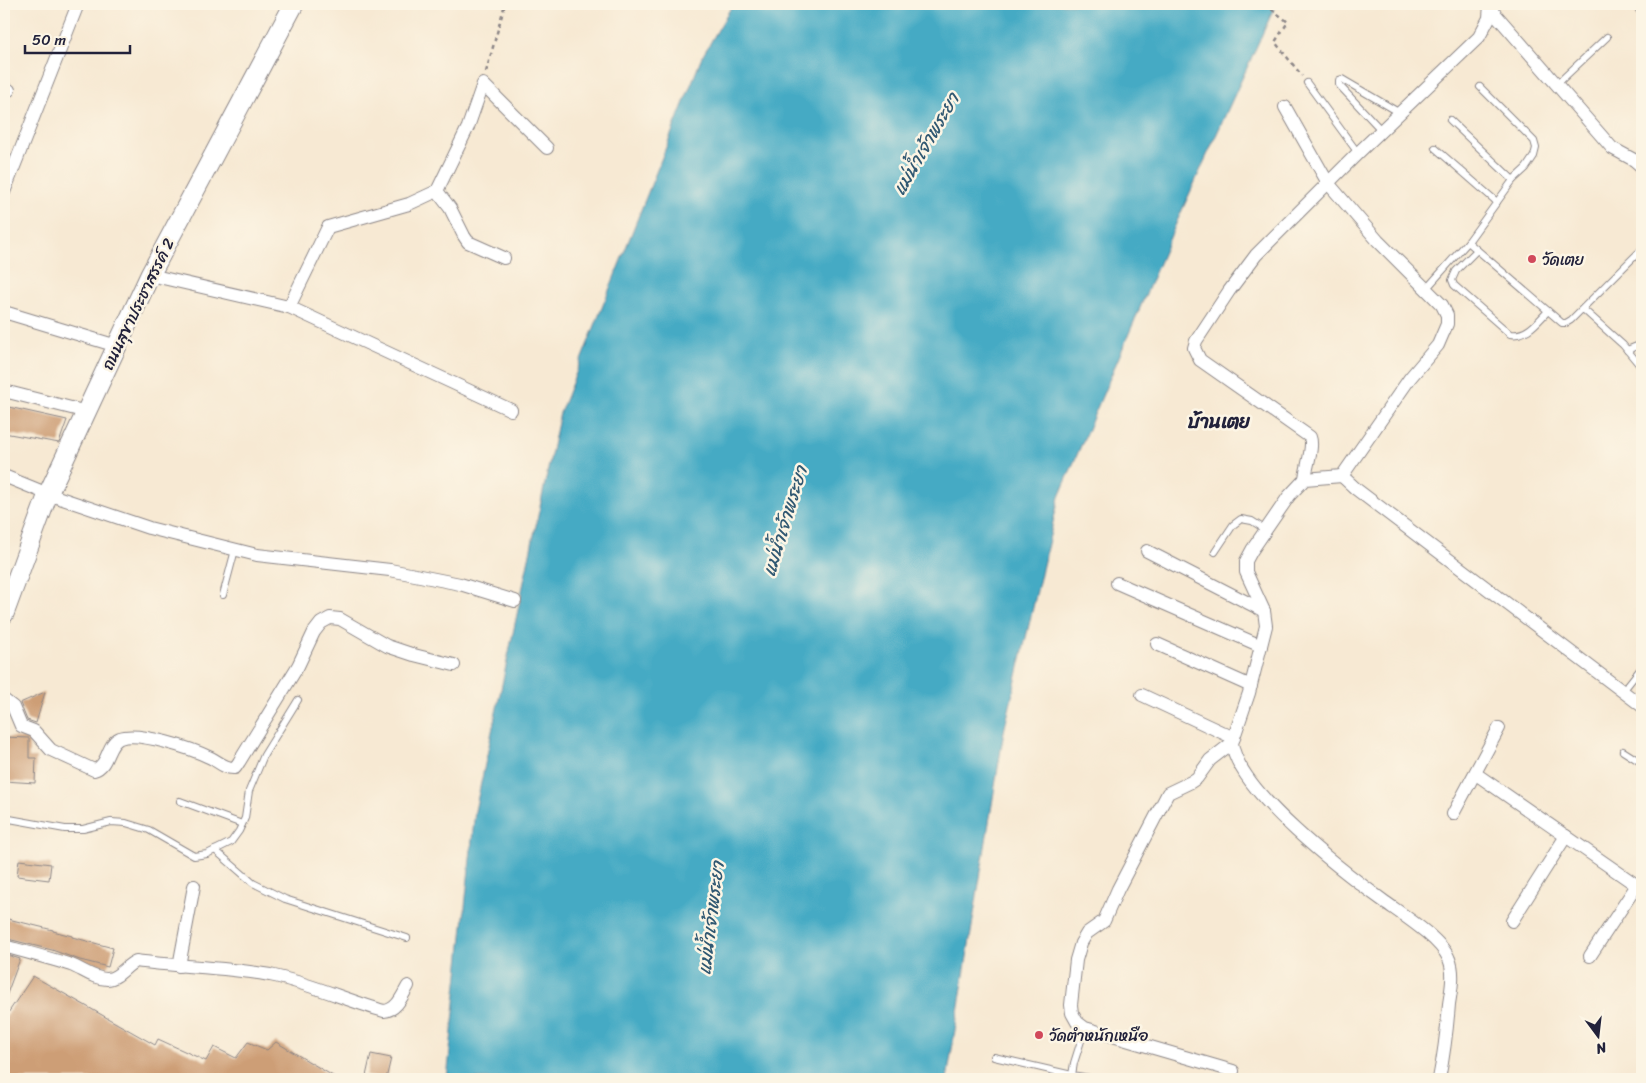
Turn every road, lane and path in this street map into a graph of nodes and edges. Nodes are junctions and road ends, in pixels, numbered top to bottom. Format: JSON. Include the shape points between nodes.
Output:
{"nodes":[{"id":1,"x":78,"y":4,"type":"edge"},
{"id":2,"x":294,"y":4,"type":"edge"},
{"id":3,"x":504,"y":4,"type":"edge"},
{"id":4,"x":1265,"y":4,"type":"edge"},
{"id":5,"x":1639,"y":4,"type":"edge"},
{"id":6,"x":1490,"y":6,"type":"edge"},
{"id":7,"x":1642,"y":8,"type":"edge"},
{"id":8,"x":1607,"y":37,"type":"dead end"},
{"id":9,"x":1307,"y":83,"type":"joint"},
{"id":10,"x":483,"y":84,"type":"junction"},
{"id":11,"x":1556,"y":85,"type":"junction"},
{"id":12,"x":1480,"y":87,"type":"dead end"},
{"id":13,"x":1285,"y":107,"type":"dead end"},
{"id":14,"x":1400,"y":113,"type":"junction"},
{"id":15,"x":1450,"y":120,"type":"dead end"},
{"id":16,"x":1382,"y":131,"type":"junction"},
{"id":17,"x":547,"y":148,"type":"dead end"},
{"id":18,"x":1435,"y":148,"type":"dead end"},
{"id":19,"x":1358,"y":153,"type":"junction"},
{"id":20,"x":1642,"y":167,"type":"edge"},
{"id":21,"x":1513,"y":180,"type":"junction"},
{"id":22,"x":1328,"y":183,"type":"junction"},
{"id":23,"x":437,"y":191,"type":"junction"},
{"id":24,"x":4,"y":192,"type":"edge"},
{"id":25,"x":1497,"y":202,"type":"junction"},
{"id":26,"x":1468,"y":242,"type":"junction"},
{"id":27,"x":1476,"y":250,"type":"junction"},
{"id":28,"x":1642,"y":250,"type":"edge"},
{"id":29,"x":504,"y":258,"type":"dead end"},
{"id":30,"x":150,"y":275,"type":"junction"},
{"id":31,"x":1427,"y":288,"type":"junction"},
{"id":32,"x":289,"y":307,"type":"junction"},
{"id":33,"x":1583,"y":309,"type":"junction"},
{"id":34,"x":1548,"y":311,"type":"junction"},
{"id":35,"x":4,"y":312,"type":"edge"},
{"id":36,"x":1642,"y":344,"type":"edge"},
{"id":37,"x":117,"y":346,"type":"junction"},
{"id":38,"x":1627,"y":350,"type":"junction"},
{"id":39,"x":1642,"y":368,"type":"edge"},
{"id":40,"x":4,"y":391,"type":"edge"},
{"id":41,"x":511,"y":410,"type":"dead end"},
{"id":42,"x":86,"y":412,"type":"junction"},
{"id":43,"x":4,"y":476,"type":"edge"},
{"id":44,"x":1342,"y":476,"type":"junction"},
{"id":45,"x":1305,"y":479,"type":"junction"},
{"id":46,"x":48,"y":494,"type":"junction"},
{"id":47,"x":1266,"y":530,"type":"junction"},
{"id":48,"x":235,"y":550,"type":"junction"},
{"id":49,"x":1147,"y":552,"type":"dead end"},
{"id":50,"x":1215,"y":552,"type":"dead end"},
{"id":51,"x":1117,"y":583,"type":"dead end"},
{"id":52,"x":223,"y":596,"type":"dead end"},
{"id":53,"x":515,"y":601,"type":"dead end"},
{"id":54,"x":1264,"y":611,"type":"junction"},
{"id":55,"x":4,"y":614,"type":"edge"},
{"id":56,"x":1157,"y":644,"type":"dead end"},
{"id":57,"x":1261,"y":646,"type":"junction"},
{"id":58,"x":454,"y":665,"type":"dead end"},
{"id":59,"x":1642,"y":667,"type":"edge"},
{"id":60,"x":1251,"y":686,"type":"junction"},
{"id":61,"x":1623,"y":691,"type":"junction"},
{"id":62,"x":1142,"y":695,"type":"dead end"},
{"id":63,"x":4,"y":700,"type":"edge"},
{"id":64,"x":298,"y":700,"type":"dead end"},
{"id":65,"x":1642,"y":706,"type":"edge"},
{"id":66,"x":1499,"y":728,"type":"dead end"},
{"id":67,"x":1233,"y":741,"type":"junction"},
{"id":68,"x":1623,"y":751,"type":"dead end"},
{"id":69,"x":1642,"y":763,"type":"edge"},
{"id":70,"x":1476,"y":774,"type":"junction"},
{"id":71,"x":180,"y":801,"type":"dead end"},
{"id":72,"x":1453,"y":814,"type":"dead end"},
{"id":73,"x":4,"y":818,"type":"edge"},
{"id":74,"x":242,"y":824,"type":"junction"},
{"id":75,"x":1566,"y":836,"type":"junction"},
{"id":76,"x":215,"y":850,"type":"junction"},
{"id":77,"x":194,"y":886,"type":"dead end"},
{"id":78,"x":1640,"y":887,"type":"edge"},
{"id":79,"x":1512,"y":921,"type":"dead end"},
{"id":80,"x":407,"y":938,"type":"dead end"},
{"id":81,"x":4,"y":946,"type":"edge"},
{"id":82,"x":1590,"y":956,"type":"dead end"},
{"id":83,"x":180,"y":966,"type":"junction"},
{"id":84,"x":408,"y":986,"type":"dead end"},
{"id":85,"x":1084,"y":1028,"type":"junction"},
{"id":86,"x":994,"y":1057,"type":"dead end"},
{"id":87,"x":1233,"y":1071,"type":"dead end"},
{"id":88,"x":1071,"y":1077,"type":"edge"},
{"id":89,"x":1095,"y":1079,"type":"edge"},
{"id":90,"x":1439,"y":1079,"type":"edge"}],
"edges":[{"from":1,"to":24,"type":"street"},
{"from":2,"to":30,"type":"street","name":"ถนนสุขาประชาสรรค์ 2"},
{"from":3,"to":10,"type":"path"},
{"from":4,"to":9,"type":"path","via":[[1288,22],[1275,42]]},
{"from":5,"to":7,"type":"street"},
{"from":6,"to":11,"type":"street"},
{"from":6,"to":14,"type":"street","via":[[1489,18],[1479,37]]},
{"from":8,"to":11,"type":"lane"},
{"from":9,"to":19,"type":"lane"},
{"from":10,"to":17,"type":"street"},
{"from":10,"to":23,"type":"street","via":[[468,127]]},
{"from":11,"to":20,"type":"street","via":[[1612,148]]},
{"from":12,"to":21,"type":"lane","via":[[1534,141],[1534,156]]},
{"from":13,"to":22,"type":"street"},
{"from":14,"to":16,"type":"street"},
{"from":14,"to":16,"type":"lane","via":[[1339,80],[1339,85]]},
{"from":15,"to":21,"type":"lane"},
{"from":16,"to":19,"type":"street"},
{"from":18,"to":25,"type":"lane"},
{"from":19,"to":22,"type":"street"},
{"from":21,"to":25,"type":"lane"},
{"from":22,"to":31,"type":"street","via":[[1373,235]]},
{"from":22,"to":45,"type":"street","via":[[1256,255],[1210,319],[1194,348],[1200,360],[1310,437]]},
{"from":23,"to":29,"type":"street","via":[[468,242]]},
{"from":23,"to":32,"type":"street","via":[[409,204],[328,227]]},
{"from":25,"to":26,"type":"lane"},
{"from":26,"to":27,"type":"lane"},
{"from":26,"to":31,"type":"lane"},
{"from":27,"to":34,"type":"lane"},
{"from":27,"to":34,"type":"lane","via":[[1456,271],[1452,280],[1454,285],[1510,334],[1524,333]]},
{"from":28,"to":33,"type":"lane"},
{"from":30,"to":32,"type":"street"},
{"from":30,"to":37,"type":"street","name":"ถนนสุขาประชาสรรค์ 2"},
{"from":31,"to":44,"type":"street","via":[[1447,315],[1447,324],[1438,345],[1410,378]]},
{"from":32,"to":41,"type":"street"},
{"from":33,"to":34,"type":"lane","via":[[1562,323]]},
{"from":33,"to":38,"type":"lane"},
{"from":35,"to":37,"type":"street"},
{"from":36,"to":38,"type":"lane"},
{"from":37,"to":42,"type":"street","name":"ถนนสุขาประชาสรรค์ 2"},
{"from":38,"to":39,"type":"lane"},
{"from":40,"to":42,"type":"street"},
{"from":42,"to":46,"type":"street","name":"ถนนสุขาประชาสรรค์ 2"},
{"from":43,"to":46,"type":"street"},
{"from":44,"to":45,"type":"street"},
{"from":44,"to":61,"type":"street"},
{"from":45,"to":47,"type":"street"},
{"from":46,"to":48,"type":"street","via":[[149,528]]},
{"from":46,"to":55,"type":"street","name":"ถนนสุขาประชาสรรค์ 2"},
{"from":47,"to":50,"type":"lane","via":[[1241,519],[1233,524]]},
{"from":47,"to":54,"type":"street","via":[[1246,561],[1246,572]]},
{"from":48,"to":52,"type":"lane"},
{"from":48,"to":53,"type":"street","via":[[390,570],[460,584]]},
{"from":49,"to":54,"type":"street"},
{"from":51,"to":57,"type":"street"},
{"from":54,"to":57,"type":"street","via":[[1266,626]]},
{"from":56,"to":60,"type":"street"},
{"from":57,"to":60,"type":"street"},
{"from":58,"to":63,"type":"street","via":[[387,646],[340,619],[330,618],[314,632],[298,666],[239,762],[235,768],[228,769],[210,757],[155,738],[132,737],[115,742],[103,764],[94,770],[51,750],[34,731],[21,726],[14,708]]},
{"from":59,"to":61,"type":"lane"},
{"from":60,"to":67,"type":"street"},
{"from":61,"to":65,"type":"street"},
{"from":62,"to":67,"type":"street"},
{"from":64,"to":74,"type":"lane","via":[[264,755],[249,791]]},
{"from":66,"to":70,"type":"street"},
{"from":67,"to":85,"type":"street","via":[[1210,760],[1197,778],[1168,793],[1104,921],[1087,933],[1081,943],[1070,1005],[1077,1022]]},
{"from":67,"to":90,"type":"street","via":[[1243,770],[1285,820],[1314,847],[1419,927],[1444,951],[1452,973]]},
{"from":68,"to":69,"type":"lane"},
{"from":70,"to":72,"type":"street"},
{"from":70,"to":75,"type":"street"},
{"from":71,"to":74,"type":"lane"},
{"from":73,"to":76,"type":"lane","via":[[65,829],[126,823],[149,830],[194,856]]},
{"from":74,"to":76,"type":"lane","via":[[231,842]]},
{"from":75,"to":78,"type":"street"},
{"from":75,"to":79,"type":"street"},
{"from":76,"to":80,"type":"lane","via":[[254,883],[285,899]]},
{"from":77,"to":83,"type":"street"},
{"from":78,"to":82,"type":"street"},
{"from":81,"to":83,"type":"street","via":[[106,979],[113,978],[136,961]]},
{"from":83,"to":84,"type":"street","via":[[270,975],[384,1010],[396,1005]]},
{"from":85,"to":87,"type":"street"},
{"from":85,"to":88,"type":"lane"},
{"from":86,"to":88,"type":"lane"},
{"from":88,"to":89,"type":"lane"}]}
